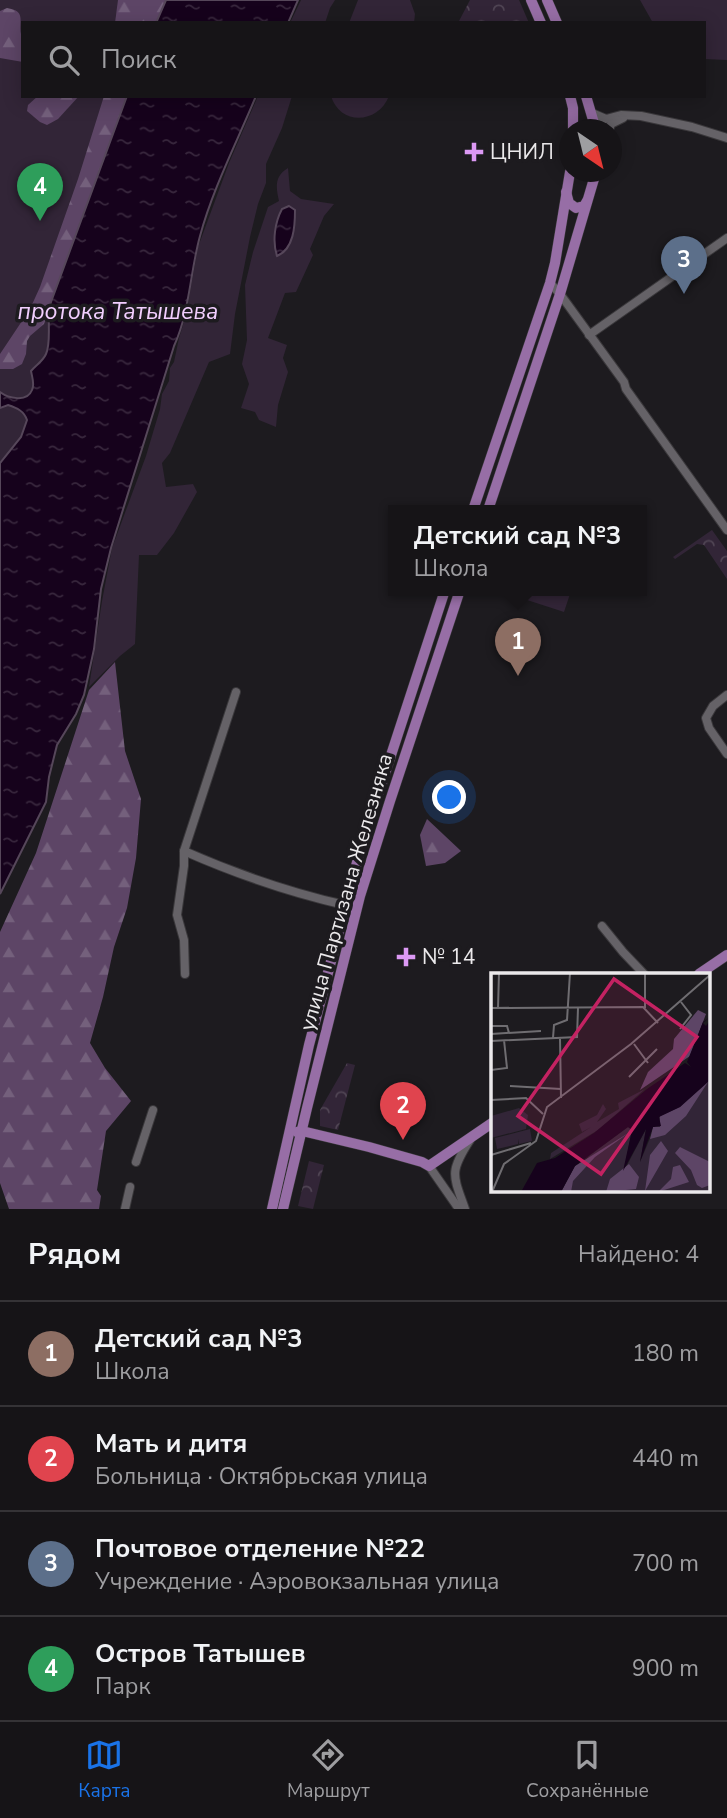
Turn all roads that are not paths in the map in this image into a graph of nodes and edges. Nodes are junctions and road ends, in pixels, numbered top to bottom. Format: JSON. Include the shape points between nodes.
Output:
{"nodes":[{"id":1,"x":531,"y":0,"type":"edge"},
{"id":2,"x":547,"y":0,"type":"edge"},
{"id":3,"x":540,"y":21,"type":"edge"},
{"id":4,"x":556,"y":21,"type":"edge"},
{"id":5,"x":570,"y":98,"type":"edge"},
{"id":6,"x":587,"y":98,"type":"edge"},
{"id":7,"x":592,"y":113,"type":"junction"},
{"id":8,"x":629,"y":117,"type":"junction"},
{"id":9,"x":573,"y":119,"type":"edge"},
{"id":10,"x":593,"y":119,"type":"edge"},
{"id":11,"x":621,"y":119,"type":"edge"},
{"id":12,"x":727,"y":138,"type":"edge"},
{"id":13,"x":568,"y":182,"type":"edge"},
{"id":14,"x":593,"y":182,"type":"edge"},
{"id":15,"x":566,"y":192,"type":"junction"},
{"id":16,"x":588,"y":199,"type":"junction"},
{"id":17,"x":727,"y":238,"type":"edge"},
{"id":18,"x":550,"y":283,"type":"junction"},
{"id":19,"x":560,"y":294,"type":"junction"},
{"id":20,"x":589,"y":334,"type":"junction"},
{"id":21,"x":484,"y":478,"type":"junction"},
{"id":22,"x":498,"y":482,"type":"junction"},
{"id":23,"x":475,"y":505,"type":"edge"},
{"id":24,"x":490,"y":505,"type":"edge"},
{"id":25,"x":727,"y":530,"type":"edge"},
{"id":26,"x":443,"y":596,"type":"edge"},
{"id":27,"x":458,"y":596,"type":"edge"},
{"id":28,"x":236,"y":692,"type":"dead end"},
{"id":29,"x":727,"y":695,"type":"edge"},
{"id":30,"x":727,"y":754,"type":"edge"},
{"id":31,"x":376,"y":799,"type":"junction"},
{"id":32,"x":390,"y":802,"type":"junction"},
{"id":33,"x":365,"y":834,"type":"junction"},
{"id":34,"x":379,"y":836,"type":"junction"},
{"id":35,"x":184,"y":851,"type":"junction"},
{"id":36,"x":345,"y":905,"type":"junction"},
{"id":37,"x":602,"y":926,"type":"dead end"},
{"id":38,"x":727,"y":955,"type":"edge"},
{"id":39,"x":642,"y":973,"type":"edge"},
{"id":40,"x":702,"y":973,"type":"edge"},
{"id":41,"x":185,"y":974,"type":"dead end"},
{"id":42,"x":153,"y":1110,"type":"dead end"},
{"id":43,"x":491,"y":1124,"type":"edge"},
{"id":44,"x":302,"y":1131,"type":"junction"},
{"id":45,"x":290,"y":1132,"type":"junction"},
{"id":46,"x":470,"y":1140,"type":"junction"},
{"id":47,"x":136,"y":1162,"type":"dead end"},
{"id":48,"x":429,"y":1166,"type":"junction"},
{"id":49,"x":130,"y":1187,"type":"dead end"},
{"id":50,"x":125,"y":1209,"type":"edge"},
{"id":51,"x":272,"y":1209,"type":"edge"},
{"id":52,"x":283,"y":1209,"type":"edge"},
{"id":53,"x":459,"y":1209,"type":"edge"},
{"id":54,"x":465,"y":1209,"type":"edge"}],
"edges":[{"from":1,"to":3,"type":"main road"},
{"from":2,"to":4,"type":"main road"},
{"from":5,"to":9,"type":"main road"},
{"from":6,"to":7,"type":"main road"},
{"from":7,"to":8,"type":"street","via":[[606,119]]},
{"from":7,"to":10,"type":"main road"},
{"from":8,"to":11,"type":"street"},
{"from":8,"to":12,"type":"street","via":[[674,123]]},
{"from":13,"to":15,"type":"main road"},
{"from":14,"to":16,"type":"main road"},
{"from":15,"to":16,"type":"main road","via":[[569,204],[576,208]]},
{"from":15,"to":18,"type":"main road"},
{"from":16,"to":19,"type":"main road"},
{"from":17,"to":20,"type":"street"},
{"from":18,"to":19,"type":"street"},
{"from":18,"to":21,"type":"main road"},
{"from":19,"to":20,"type":"street"},
{"from":19,"to":22,"type":"main road"},
{"from":20,"to":25,"type":"street"},
{"from":21,"to":22,"type":"main road"},
{"from":21,"to":23,"type":"main road"},
{"from":22,"to":24,"type":"main road"},
{"from":26,"to":31,"type":"main road","name":"улица Партизана Железняка"},
{"from":27,"to":32,"type":"main road","name":"улица Партизана Железняка"},
{"from":28,"to":35,"type":"street"},
{"from":29,"to":30,"type":"street","via":[[706,718]]},
{"from":31,"to":32,"type":"main road","via":[[383,805]]},
{"from":31,"to":33,"type":"main road","name":"улица Партизана Железняка"},
{"from":32,"to":34,"type":"main road","name":"улица Партизана Железняка"},
{"from":33,"to":34,"type":"main road","via":[[369,831]]},
{"from":33,"to":36,"type":"main road","name":"улица Партизана Железняка"},
{"from":34,"to":44,"type":"main road","name":"улица Партизана Железняка"},
{"from":35,"to":36,"type":"street"},
{"from":35,"to":41,"type":"street","via":[[177,915],[184,940]]},
{"from":36,"to":45,"type":"main road","name":"улица Партизана Железняка"},
{"from":37,"to":39,"type":"street"},
{"from":38,"to":40,"type":"main road"},
{"from":42,"to":47,"type":"street"},
{"from":43,"to":46,"type":"main road"},
{"from":44,"to":45,"type":"main road"},
{"from":44,"to":48,"type":"main road"},
{"from":44,"to":52,"type":"main road","name":"улица Партизана Железняка"},
{"from":45,"to":51,"type":"main road","name":"улица Партизана Железняка"},
{"from":46,"to":48,"type":"main road"},
{"from":46,"to":54,"type":"street","via":[[454,1169]]},
{"from":48,"to":53,"type":"street"},
{"from":49,"to":50,"type":"street"}]}
